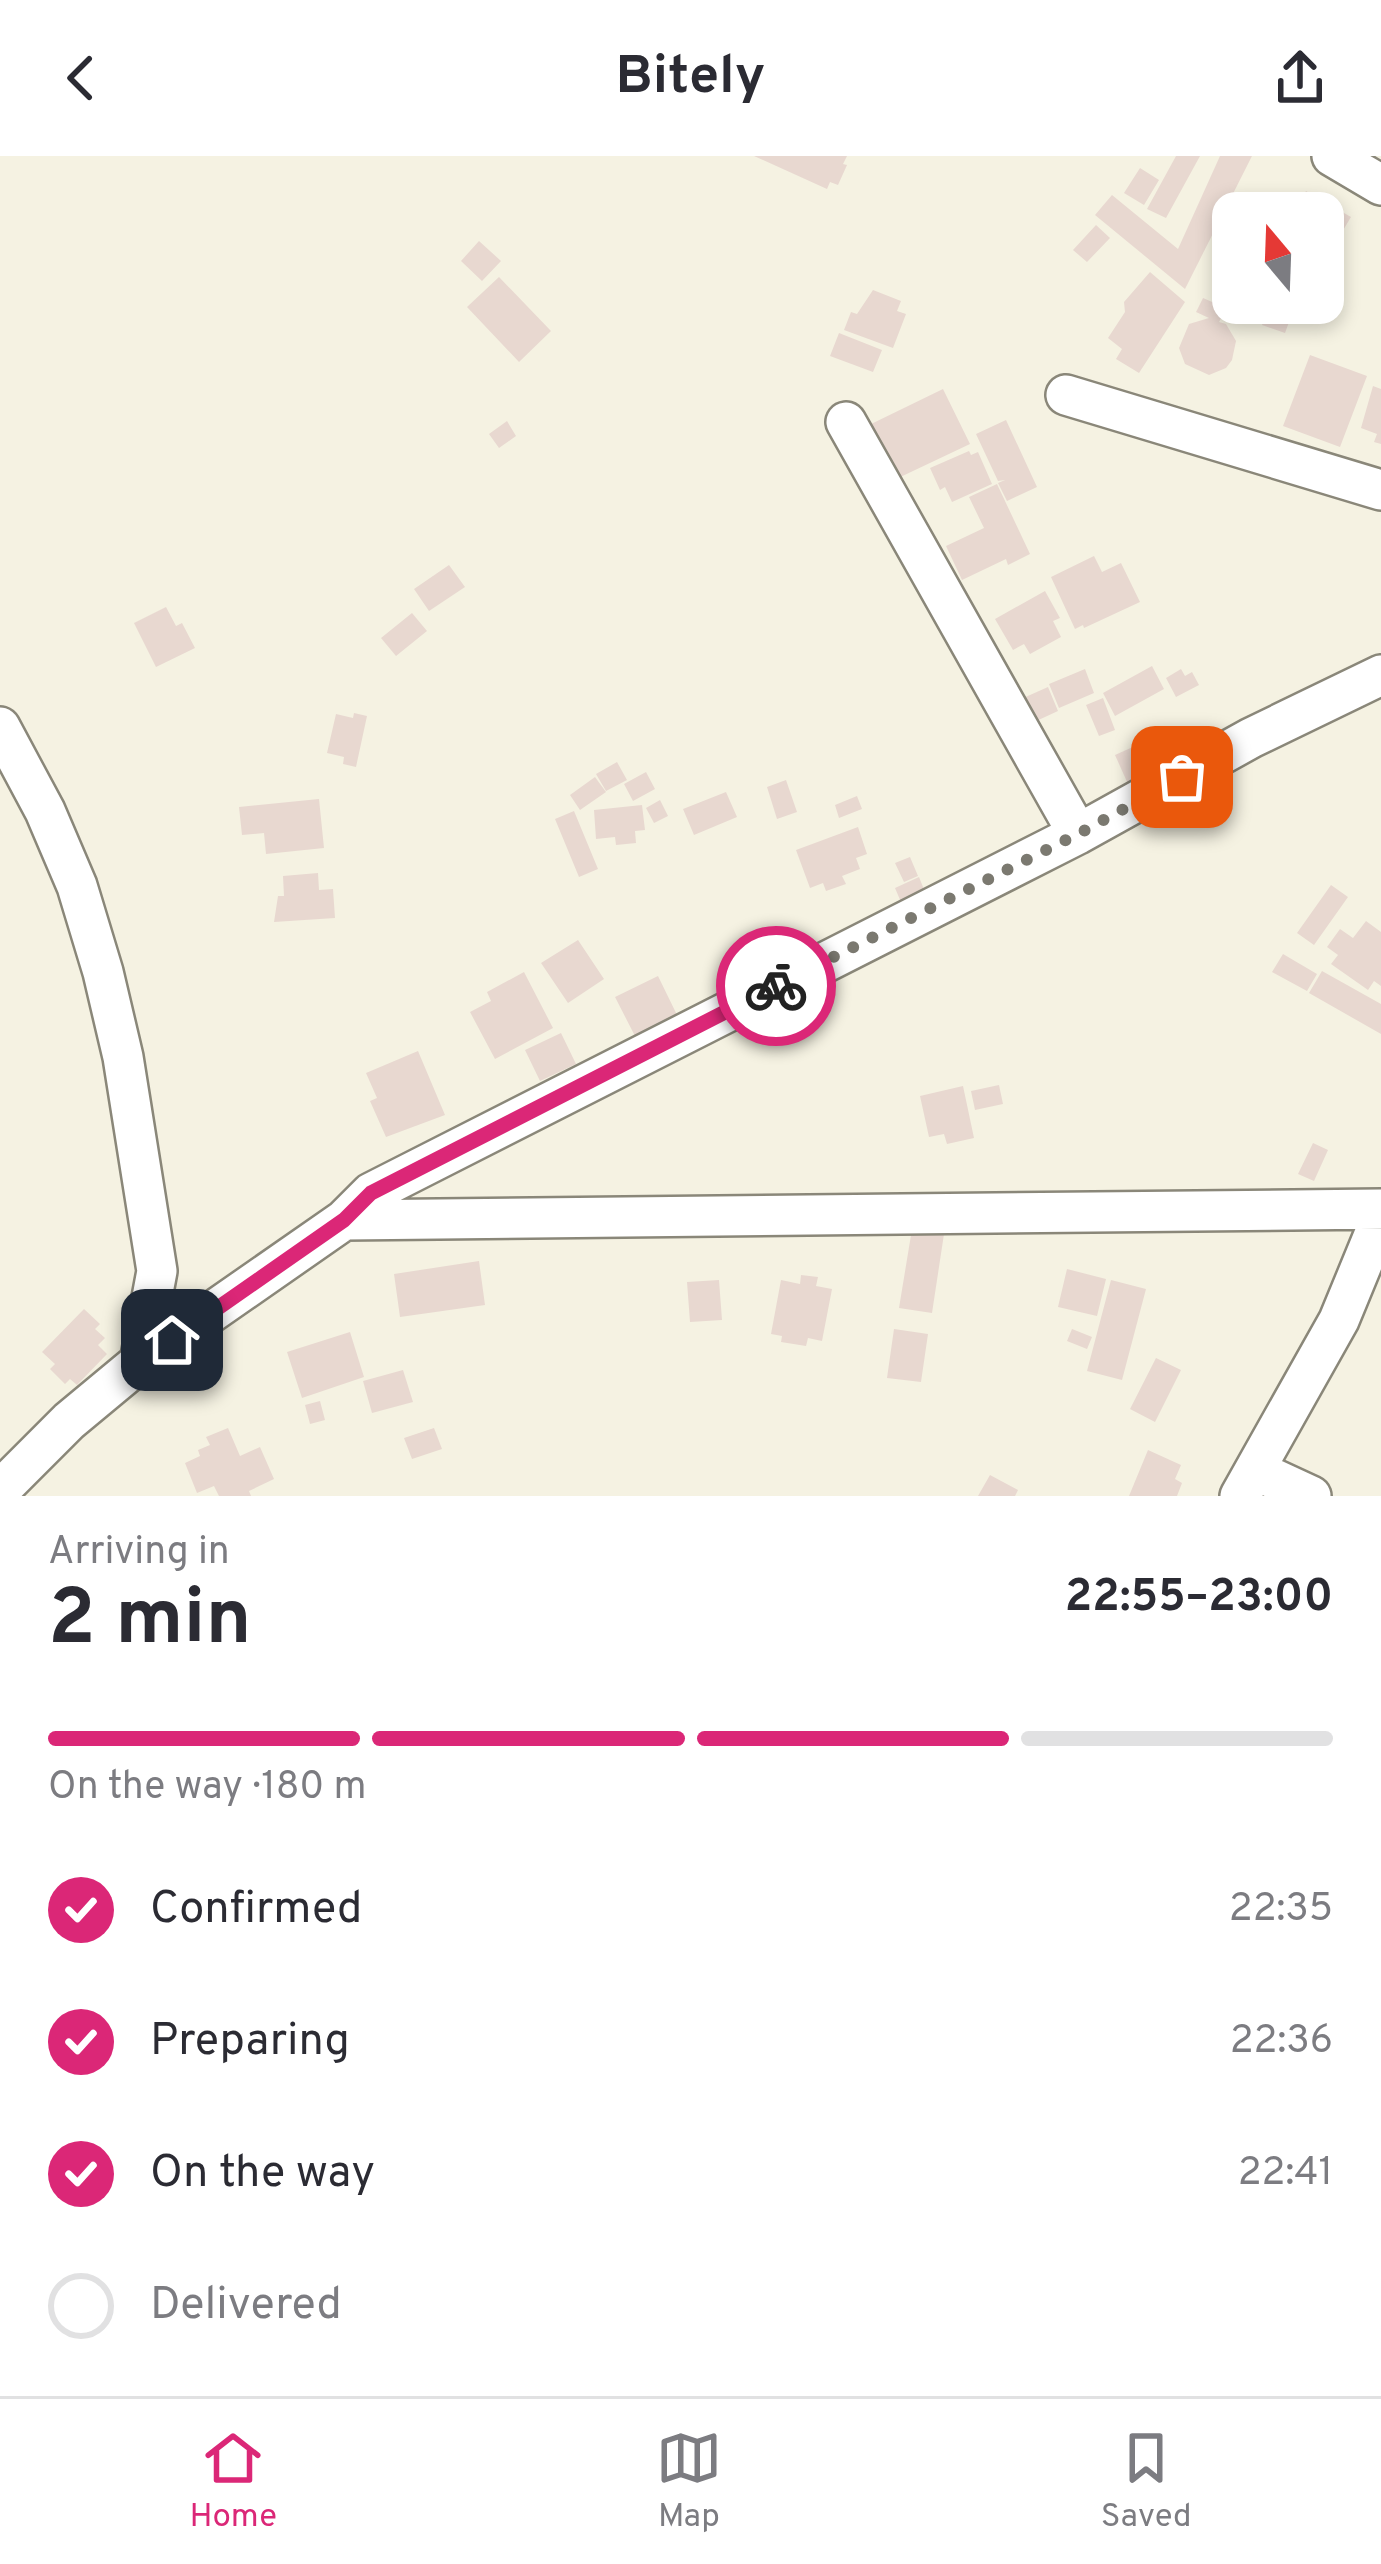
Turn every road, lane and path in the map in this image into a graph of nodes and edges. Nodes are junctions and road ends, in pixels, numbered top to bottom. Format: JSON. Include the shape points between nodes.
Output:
{"nodes":[{"id":1,"x":1331,"y":156,"type":"edge"},
{"id":2,"x":1381,"y":185,"type":"edge"},
{"id":3,"x":1066,"y":395,"type":"dead end"},
{"id":4,"x":846,"y":422,"type":"dead end"},
{"id":5,"x":1381,"y":490,"type":"edge"},
{"id":6,"x":1381,"y":675,"type":"edge"},
{"id":7,"x":0,"y":727,"type":"edge"},
{"id":8,"x":1078,"y":834,"type":"junction"},
{"id":9,"x":1381,"y":1209,"type":"edge"},
{"id":10,"x":1381,"y":1218,"type":"edge"},
{"id":11,"x":344,"y":1220,"type":"junction"},
{"id":12,"x":140,"y":1362,"type":"junction"},
{"id":13,"x":1247,"y":1483,"type":"edge"},
{"id":14,"x":0,"y":1490,"type":"edge"},
{"id":15,"x":1311,"y":1496,"type":"edge"}],
"edges":[{"from":1,"to":2,"type":"street"},
{"from":3,"to":5,"type":"street"},
{"from":4,"to":8,"type":"street"},
{"from":6,"to":8,"type":"street"},
{"from":7,"to":12,"type":"street","via":[[77,886],[123,1057],[157,1271]]},
{"from":8,"to":11,"type":"street","via":[[371,1193]]},
{"from":9,"to":11,"type":"street"},
{"from":10,"to":13,"type":"street","via":[[1339,1320]]},
{"from":11,"to":12,"type":"street"},
{"from":12,"to":14,"type":"street"},
{"from":13,"to":15,"type":"street"}]}
